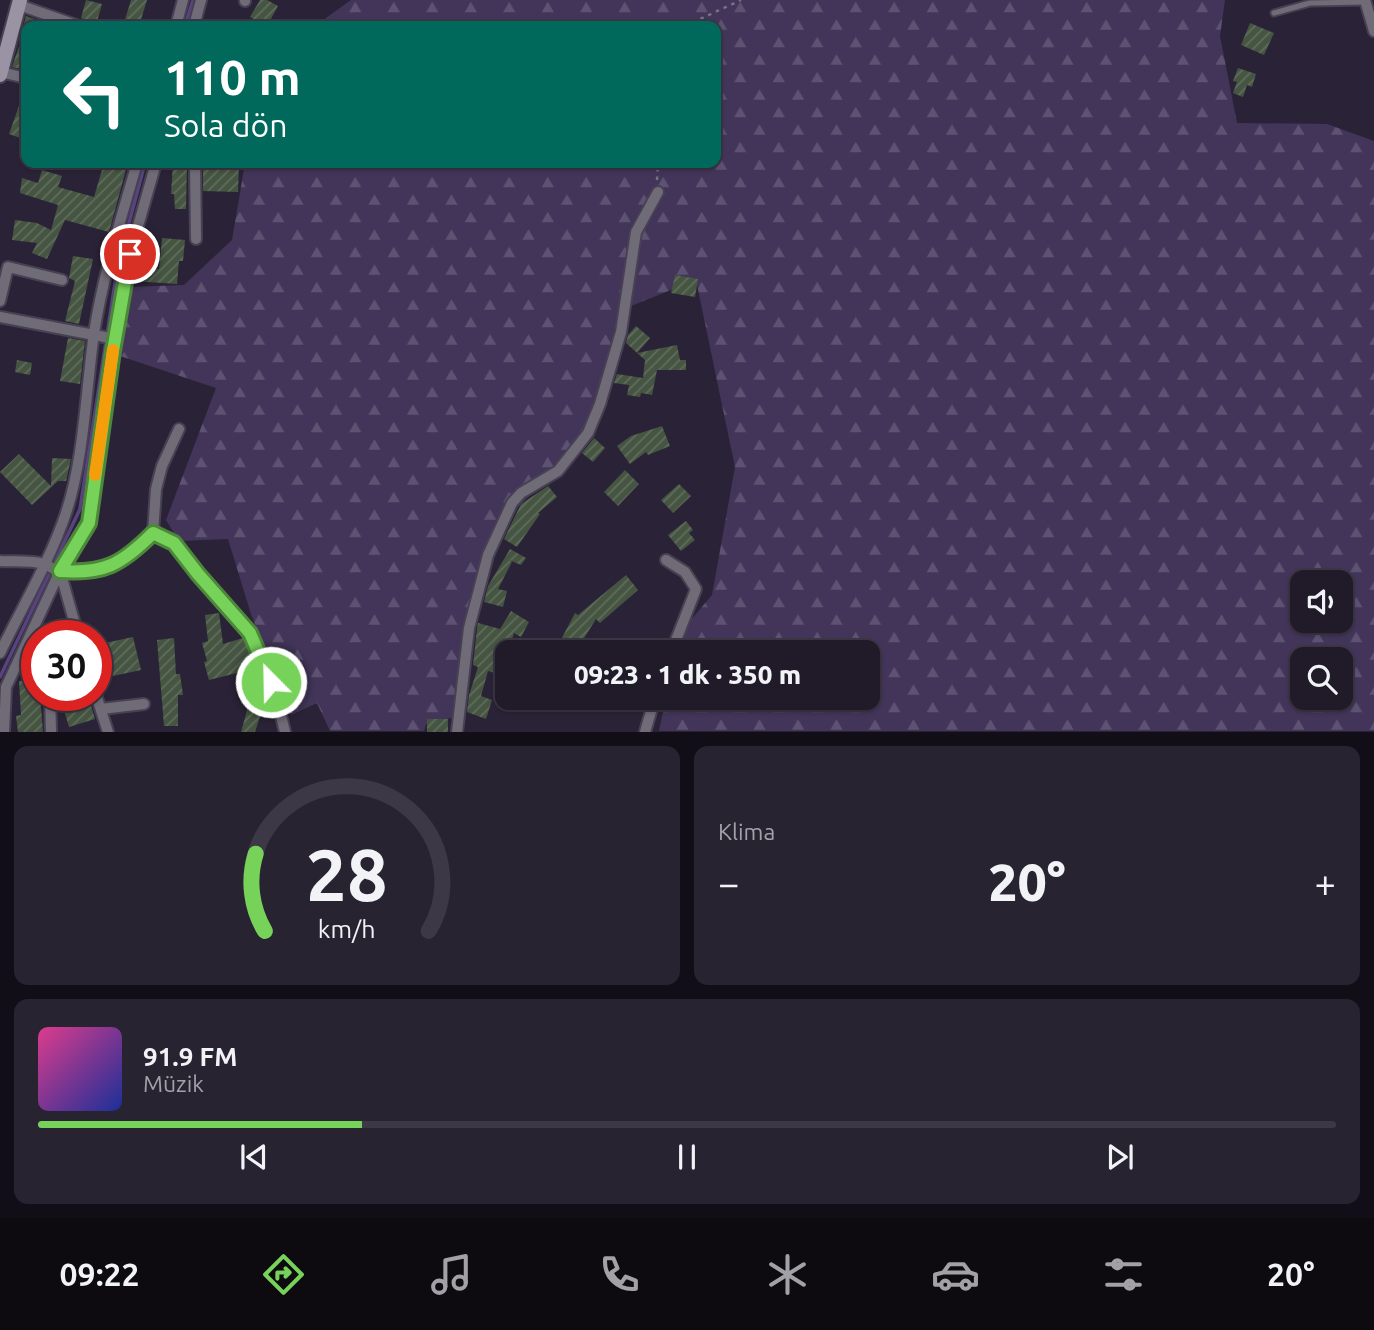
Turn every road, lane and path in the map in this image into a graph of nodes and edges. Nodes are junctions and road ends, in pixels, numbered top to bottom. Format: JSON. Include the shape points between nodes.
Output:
{"nodes":[{"id":1,"x":183,"y":0,"type":"edge"},
{"id":2,"x":201,"y":0,"type":"edge"},
{"id":3,"x":741,"y":0,"type":"edge"},
{"id":4,"x":1365,"y":1,"type":"edge"},
{"id":5,"x":20,"y":2,"type":"edge"},
{"id":6,"x":1274,"y":13,"type":"dead end"},
{"id":7,"x":67,"y":21,"type":"edge"},
{"id":8,"x":177,"y":21,"type":"edge"},
{"id":9,"x":195,"y":21,"type":"edge"},
{"id":10,"x":696,"y":21,"type":"edge"},
{"id":11,"x":1374,"y":31,"type":"edge"},
{"id":12,"x":1,"y":74,"type":"edge"},
{"id":13,"x":21,"y":77,"type":"edge"},
{"id":14,"x":137,"y":168,"type":"edge"},
{"id":15,"x":155,"y":168,"type":"edge"},
{"id":16,"x":195,"y":168,"type":"edge"},
{"id":17,"x":657,"y":168,"type":"edge"},
{"id":18,"x":658,"y":192,"type":"joint"},
{"id":19,"x":197,"y":239,"type":"dead end"},
{"id":20,"x":62,"y":280,"type":"dead end"},
{"id":21,"x":0,"y":301,"type":"edge"},
{"id":22,"x":0,"y":317,"type":"edge"},
{"id":23,"x":94,"y":335,"type":"junction"},
{"id":24,"x":115,"y":339,"type":"junction"},
{"id":25,"x":179,"y":429,"type":"dead end"},
{"id":26,"x":153,"y":533,"type":"junction"},
{"id":27,"x":666,"y":560,"type":"dead end"},
{"id":28,"x":0,"y":561,"type":"edge"},
{"id":29,"x":44,"y":564,"type":"junction"},
{"id":30,"x":60,"y":571,"type":"junction"},
{"id":31,"x":74,"y":620,"type":"edge"},
{"id":32,"x":676,"y":640,"type":"edge"},
{"id":33,"x":0,"y":653,"type":"edge"},
{"id":34,"x":144,"y":704,"type":"dead end"},
{"id":35,"x":112,"y":708,"type":"edge"},
{"id":36,"x":651,"y":710,"type":"edge"},
{"id":37,"x":50,"y":711,"type":"edge"},
{"id":38,"x":102,"y":711,"type":"edge"},
{"id":39,"x":4,"y":732,"type":"edge"},
{"id":40,"x":51,"y":732,"type":"edge"},
{"id":41,"x":108,"y":732,"type":"edge"},
{"id":42,"x":285,"y":732,"type":"edge"},
{"id":43,"x":457,"y":732,"type":"edge"},
{"id":44,"x":645,"y":732,"type":"edge"}],
"edges":[{"from":1,"to":8,"type":"street"},
{"from":2,"to":9,"type":"street"},
{"from":3,"to":10,"type":"path"},
{"from":4,"to":6,"type":"lane","via":[[1310,3]]},
{"from":4,"to":11,"type":"street"},
{"from":5,"to":7,"type":"street"},
{"from":5,"to":12,"type":"street"},
{"from":12,"to":13,"type":"street"},
{"from":14,"to":23,"type":"street","via":[[106,273]]},
{"from":15,"to":24,"type":"street","via":[[130,254]]},
{"from":16,"to":19,"type":"street"},
{"from":17,"to":18,"type":"path"},
{"from":18,"to":43,"type":"street","via":[[636,232],[621,332],[588,433],[558,471],[512,503],[488,555],[469,628]]},
{"from":20,"to":21,"type":"street","via":[[8,267]]},
{"from":22,"to":23,"type":"street"},
{"from":23,"to":24,"type":"street"},
{"from":23,"to":29,"type":"street","via":[[67,511]]},
{"from":24,"to":30,"type":"street","via":[[89,523]]},
{"from":25,"to":26,"type":"street","via":[[156,489]]},
{"from":26,"to":30,"type":"street","via":[[132,554],[107,569]]},
{"from":26,"to":42,"type":"street","via":[[174,543],[250,633],[276,696]]},
{"from":27,"to":32,"type":"street","via":[[685,572],[696,589]]},
{"from":28,"to":29,"type":"street"},
{"from":29,"to":30,"type":"street"},
{"from":29,"to":33,"type":"street"},
{"from":30,"to":31,"type":"street"},
{"from":30,"to":39,"type":"street","via":[[6,687]]},
{"from":34,"to":35,"type":"street"},
{"from":36,"to":44,"type":"street"},
{"from":37,"to":40,"type":"street"},
{"from":38,"to":41,"type":"street"}]}
